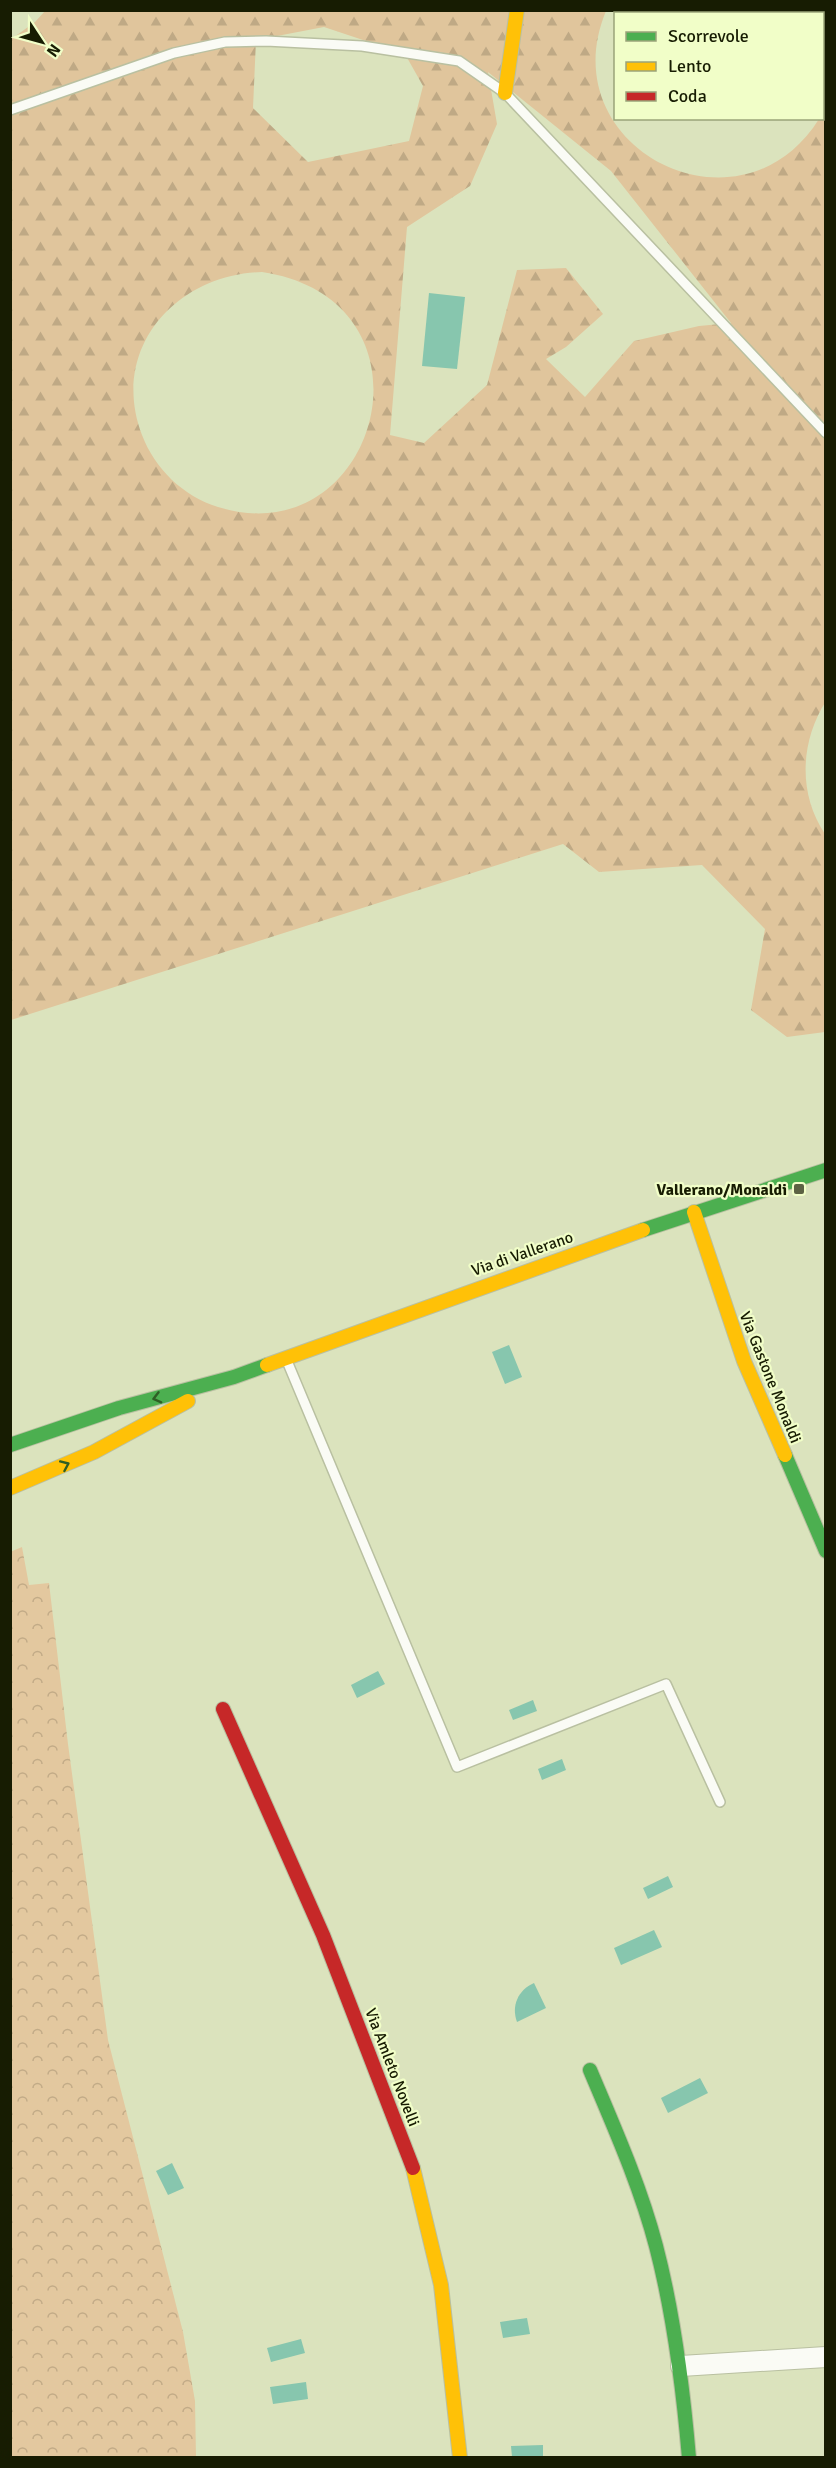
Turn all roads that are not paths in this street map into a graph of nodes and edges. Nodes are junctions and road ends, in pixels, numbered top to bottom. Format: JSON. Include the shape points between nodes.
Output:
{"nodes":[{"id":1,"x":517,"y":10,"type":"edge"},
{"id":2,"x":506,"y":93,"type":"junction"},
{"id":3,"x":10,"y":110,"type":"edge"},
{"id":4,"x":825,"y":433,"type":"edge"},
{"id":5,"x":825,"y":1170,"type":"edge"},
{"id":6,"x":694,"y":1212,"type":"junction"},
{"id":7,"x":285,"y":1358,"type":"junction"},
{"id":8,"x":234,"y":1377,"type":"junction"},
{"id":9,"x":10,"y":1445,"type":"edge"},
{"id":10,"x":10,"y":1488,"type":"edge"},
{"id":11,"x":825,"y":1551,"type":"edge"},
{"id":12,"x":223,"y":1709,"type":"dead end"},
{"id":13,"x":720,"y":1802,"type":"dead end"},
{"id":14,"x":590,"y":2070,"type":"dead end"},
{"id":15,"x":825,"y":2357,"type":"edge"},
{"id":16,"x":681,"y":2366,"type":"junction"},
{"id":17,"x":460,"y":2457,"type":"edge"},
{"id":18,"x":689,"y":2457,"type":"edge"}],
"edges":[{"from":1,"to":2,"type":"street"},
{"from":2,"to":3,"type":"lane","via":[[459,60],[362,46],[225,42],[174,53]]},
{"from":2,"to":4,"type":"lane"},
{"from":5,"to":6,"type":"street","name":"Via di Vallerano"},
{"from":6,"to":7,"type":"street","name":"Via di Vallerano"},
{"from":6,"to":11,"type":"street","name":"Via Gastone Monaldi","via":[[744,1361]]},
{"from":7,"to":8,"type":"street","name":"Via di Vallerano"},
{"from":7,"to":13,"type":"lane","via":[[458,1767],[666,1684]]},
{"from":8,"to":9,"type":"street","name":"Via di Vallerano","one_way":true,"via":[[119,1408]]},
{"from":10,"to":8,"type":"street","name":"Via di Vallerano","one_way":true,"via":[[94,1452]]},
{"from":12,"to":17,"type":"street","name":"Via Amleto Novelli","via":[[323,1935],[416,2174],[441,2285]]},
{"from":14,"to":16,"type":"street","via":[[622,2144],[656,2245]]},
{"from":15,"to":16,"type":"street"},
{"from":16,"to":18,"type":"street"}]}
